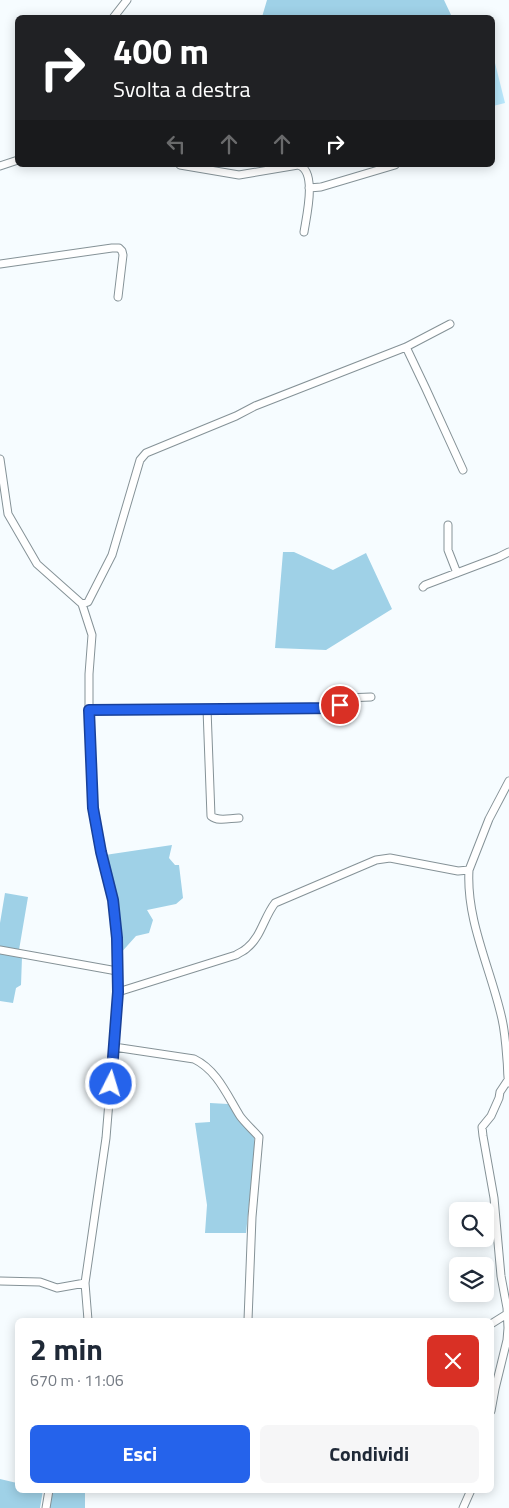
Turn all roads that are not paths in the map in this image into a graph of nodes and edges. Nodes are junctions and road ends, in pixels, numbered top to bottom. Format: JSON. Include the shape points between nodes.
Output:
{"nodes":[{"id":1,"x":126,"y":0,"type":"edge"},
{"id":2,"x":115,"y":15,"type":"edge"},
{"id":3,"x":15,"y":161,"type":"edge"},
{"id":4,"x":0,"y":166,"type":"edge"},
{"id":5,"x":192,"y":167,"type":"edge"},
{"id":6,"x":286,"y":167,"type":"edge"},
{"id":7,"x":302,"y":167,"type":"edge"},
{"id":8,"x":388,"y":167,"type":"edge"},
{"id":9,"x":310,"y":188,"type":"junction"},
{"id":10,"x":304,"y":232,"type":"dead end"},
{"id":11,"x":0,"y":264,"type":"edge"},
{"id":12,"x":118,"y":297,"type":"dead end"},
{"id":13,"x":450,"y":324,"type":"dead end"},
{"id":14,"x":406,"y":347,"type":"junction"},
{"id":15,"x":0,"y":459,"type":"edge"},
{"id":16,"x":463,"y":470,"type":"dead end"},
{"id":17,"x":448,"y":525,"type":"dead end"},
{"id":18,"x":509,"y":552,"type":"edge"},
{"id":19,"x":457,"y":573,"type":"junction"},
{"id":20,"x":423,"y":587,"type":"dead end"},
{"id":21,"x":82,"y":604,"type":"junction"},
{"id":22,"x":371,"y":697,"type":"dead end"},
{"id":23,"x":207,"y":709,"type":"junction"},
{"id":24,"x":89,"y":710,"type":"junction"},
{"id":25,"x":509,"y":781,"type":"edge"},
{"id":26,"x":239,"y":818,"type":"dead end"},
{"id":27,"x":469,"y":870,"type":"junction"},
{"id":28,"x":0,"y":950,"type":"edge"},
{"id":29,"x":117,"y":971,"type":"junction"},
{"id":30,"x":118,"y":992,"type":"junction"},
{"id":31,"x":114,"y":1047,"type":"junction"},
{"id":32,"x":508,"y":1082,"type":"edge"},
{"id":33,"x":0,"y":1281,"type":"edge"},
{"id":34,"x":85,"y":1283,"type":"junction"},
{"id":35,"x":507,"y":1314,"type":"junction"},
{"id":36,"x":88,"y":1318,"type":"edge"},
{"id":37,"x":248,"y":1318,"type":"edge"},
{"id":38,"x":494,"y":1322,"type":"edge"},
{"id":39,"x":494,"y":1398,"type":"edge"},
{"id":40,"x":48,"y":1493,"type":"edge"},
{"id":41,"x":470,"y":1493,"type":"edge"},
{"id":42,"x":46,"y":1508,"type":"edge"},
{"id":43,"x":463,"y":1508,"type":"edge"}],
"edges":[{"from":1,"to":2,"type":"street"},
{"from":3,"to":4,"type":"street"},
{"from":5,"to":6,"type":"street","via":[[239,175]]},
{"from":7,"to":9,"type":"street"},
{"from":8,"to":9,"type":"street"},
{"from":9,"to":10,"type":"street"},
{"from":11,"to":12,"type":"street","via":[[119,248],[123,255]]},
{"from":13,"to":14,"type":"street"},
{"from":14,"to":16,"type":"street"},
{"from":14,"to":21,"type":"street","via":[[144,454],[112,555],[88,602]]},
{"from":15,"to":21,"type":"street","via":[[8,514],[37,564]]},
{"from":17,"to":19,"type":"street","via":[[448,550]]},
{"from":18,"to":19,"type":"street"},
{"from":19,"to":20,"type":"street"},
{"from":21,"to":24,"type":"street","via":[[92,635]]},
{"from":22,"to":23,"type":"street","via":[[345,698],[339,708]]},
{"from":23,"to":24,"type":"street"},
{"from":23,"to":26,"type":"street","via":[[211,816],[215,819]]},
{"from":24,"to":29,"type":"street","via":[[93,808],[113,900]]},
{"from":25,"to":27,"type":"street","via":[[488,819]]},
{"from":27,"to":30,"type":"street","via":[[458,871],[390,858],[367,864],[275,903],[255,939],[236,954]]},
{"from":27,"to":32,"type":"street","via":[[476,930],[506,1039]]},
{"from":28,"to":29,"type":"street"},
{"from":29,"to":30,"type":"street"},
{"from":30,"to":31,"type":"street"},
{"from":31,"to":34,"type":"street","via":[[106,1138]]},
{"from":31,"to":37,"type":"street","via":[[203,1063],[259,1137]]},
{"from":32,"to":35,"type":"street","via":[[482,1128],[494,1198]]},
{"from":33,"to":34,"type":"street","via":[[40,1282],[58,1288]]},
{"from":34,"to":36,"type":"street"},
{"from":35,"to":38,"type":"street"},
{"from":35,"to":39,"type":"street","via":[[507,1340]]},
{"from":40,"to":42,"type":"street"},
{"from":41,"to":43,"type":"street"}]}
